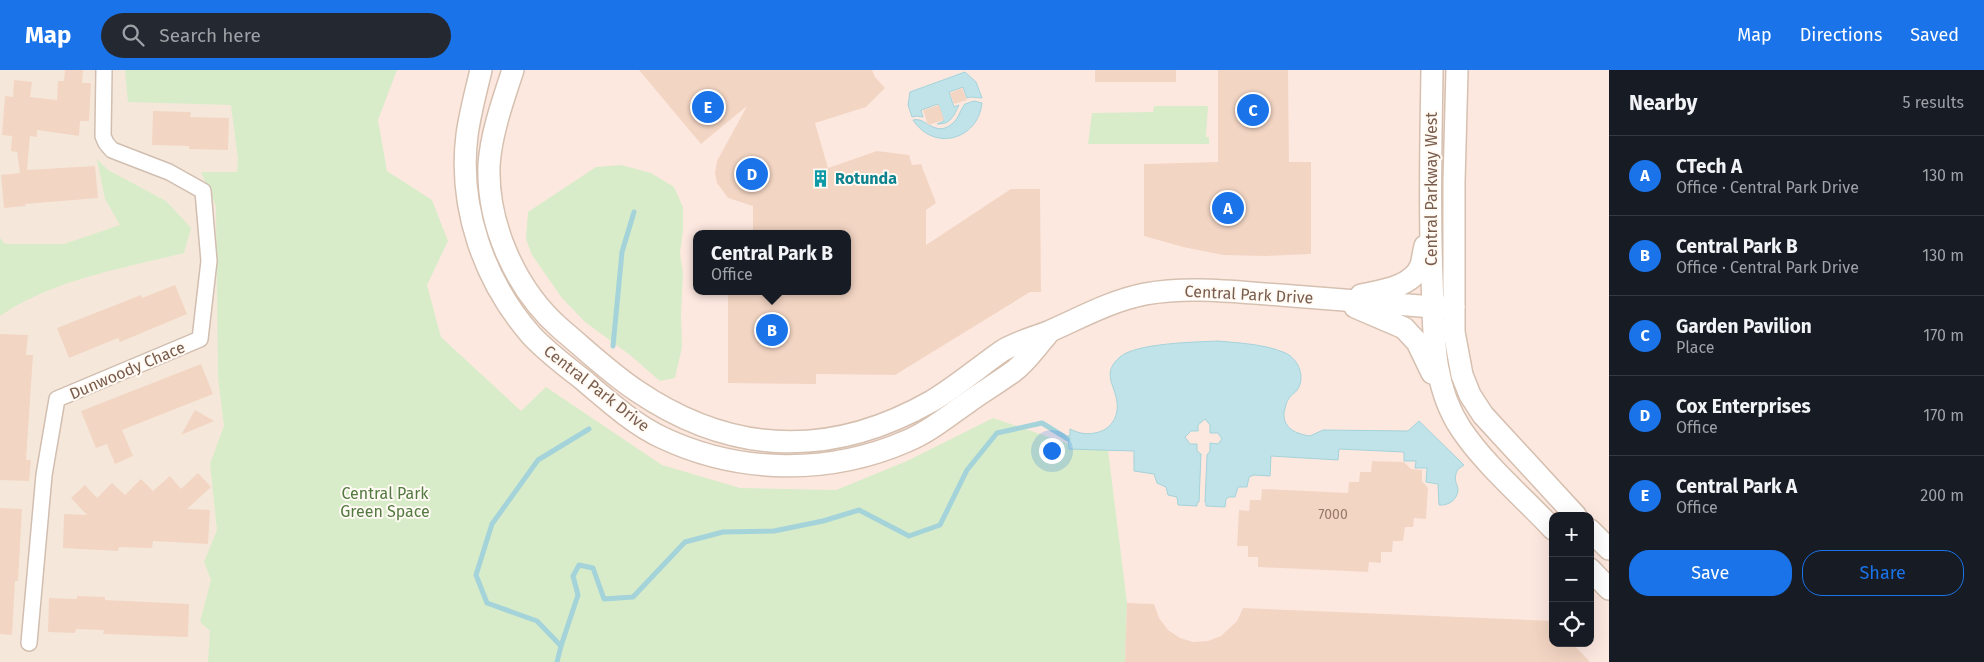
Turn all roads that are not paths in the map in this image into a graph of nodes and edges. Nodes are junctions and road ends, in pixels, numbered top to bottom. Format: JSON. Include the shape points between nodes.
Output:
{"nodes":[{"id":1,"x":104,"y":70,"type":"edge"},
{"id":2,"x":481,"y":70,"type":"edge"},
{"id":3,"x":513,"y":70,"type":"edge"},
{"id":4,"x":1432,"y":70,"type":"edge"},
{"id":5,"x":1457,"y":76,"type":"edge"},
{"id":6,"x":1431,"y":142,"type":"junction"},
{"id":7,"x":1456,"y":144,"type":"junction"},
{"id":8,"x":1429,"y":223,"type":"junction"},
{"id":9,"x":1336,"y":300,"type":"junction"},
{"id":10,"x":1433,"y":307,"type":"junction"},
{"id":11,"x":1454,"y":307,"type":"junction"},
{"id":12,"x":1051,"y":330,"type":"junction"},
{"id":13,"x":1444,"y":396,"type":"junction"},
{"id":14,"x":1572,"y":512,"type":"edge"},
{"id":15,"x":1549,"y":525,"type":"edge"},
{"id":16,"x":1594,"y":534,"type":"edge"},
{"id":17,"x":1609,"y":549,"type":"edge"},
{"id":18,"x":1594,"y":573,"type":"edge"},
{"id":19,"x":1609,"y":589,"type":"edge"},
{"id":20,"x":29,"y":643,"type":"dead end"}],
"edges":[{"from":1,"to":20,"type":"street","name":"Dunwoody Chace","via":[[103,136],[106,143],[112,150],[169,172],[203,191],[209,261],[200,339],[58,399],[44,475]]},
{"from":2,"to":12,"type":"street","name":"Central Park Drive","via":[[467,135],[465,170],[472,222],[495,283],[533,336],[631,419],[661,437],[710,455],[766,466],[796,467],[854,459],[910,440],[933,427],[1016,370]]},
{"from":3,"to":12,"type":"street","name":"Central Park Drive","via":[[498,115],[489,164],[497,225],[508,258],[528,292],[553,322],[636,391],[693,423],[741,438],[769,442],[826,439],[854,433],[934,400],[1006,349]]},
{"from":4,"to":6,"type":"street","name":"Central Parkway West"},
{"from":5,"to":7,"type":"street","name":"Central Parkway West"},
{"from":6,"to":7,"type":"street"},
{"from":6,"to":8,"type":"street","name":"Central Parkway West"},
{"from":7,"to":11,"type":"street","name":"Central Parkway West"},
{"from":8,"to":9,"type":"street","via":[[1420,268],[1409,279],[1390,289]]},
{"from":8,"to":10,"type":"street","name":"Central Parkway West"},
{"from":9,"to":10,"type":"street","name":"Central Park Drive"},
{"from":9,"to":12,"type":"street","name":"Central Park Drive","via":[[1210,289],[1166,291],[1116,302]]},
{"from":9,"to":13,"type":"street","via":[[1404,328],[1417,342]]},
{"from":10,"to":11,"type":"street","name":"Central Park Drive"},
{"from":10,"to":13,"type":"street","name":"Central Parkway West","via":[[1436,364]]},
{"from":11,"to":14,"type":"street","name":"Central Parkway West","via":[[1458,356],[1470,395],[1483,415]]},
{"from":13,"to":15,"type":"street","via":[[1460,428],[1479,452]]},
{"from":16,"to":17,"type":"street"},
{"from":18,"to":19,"type":"street"}]}
